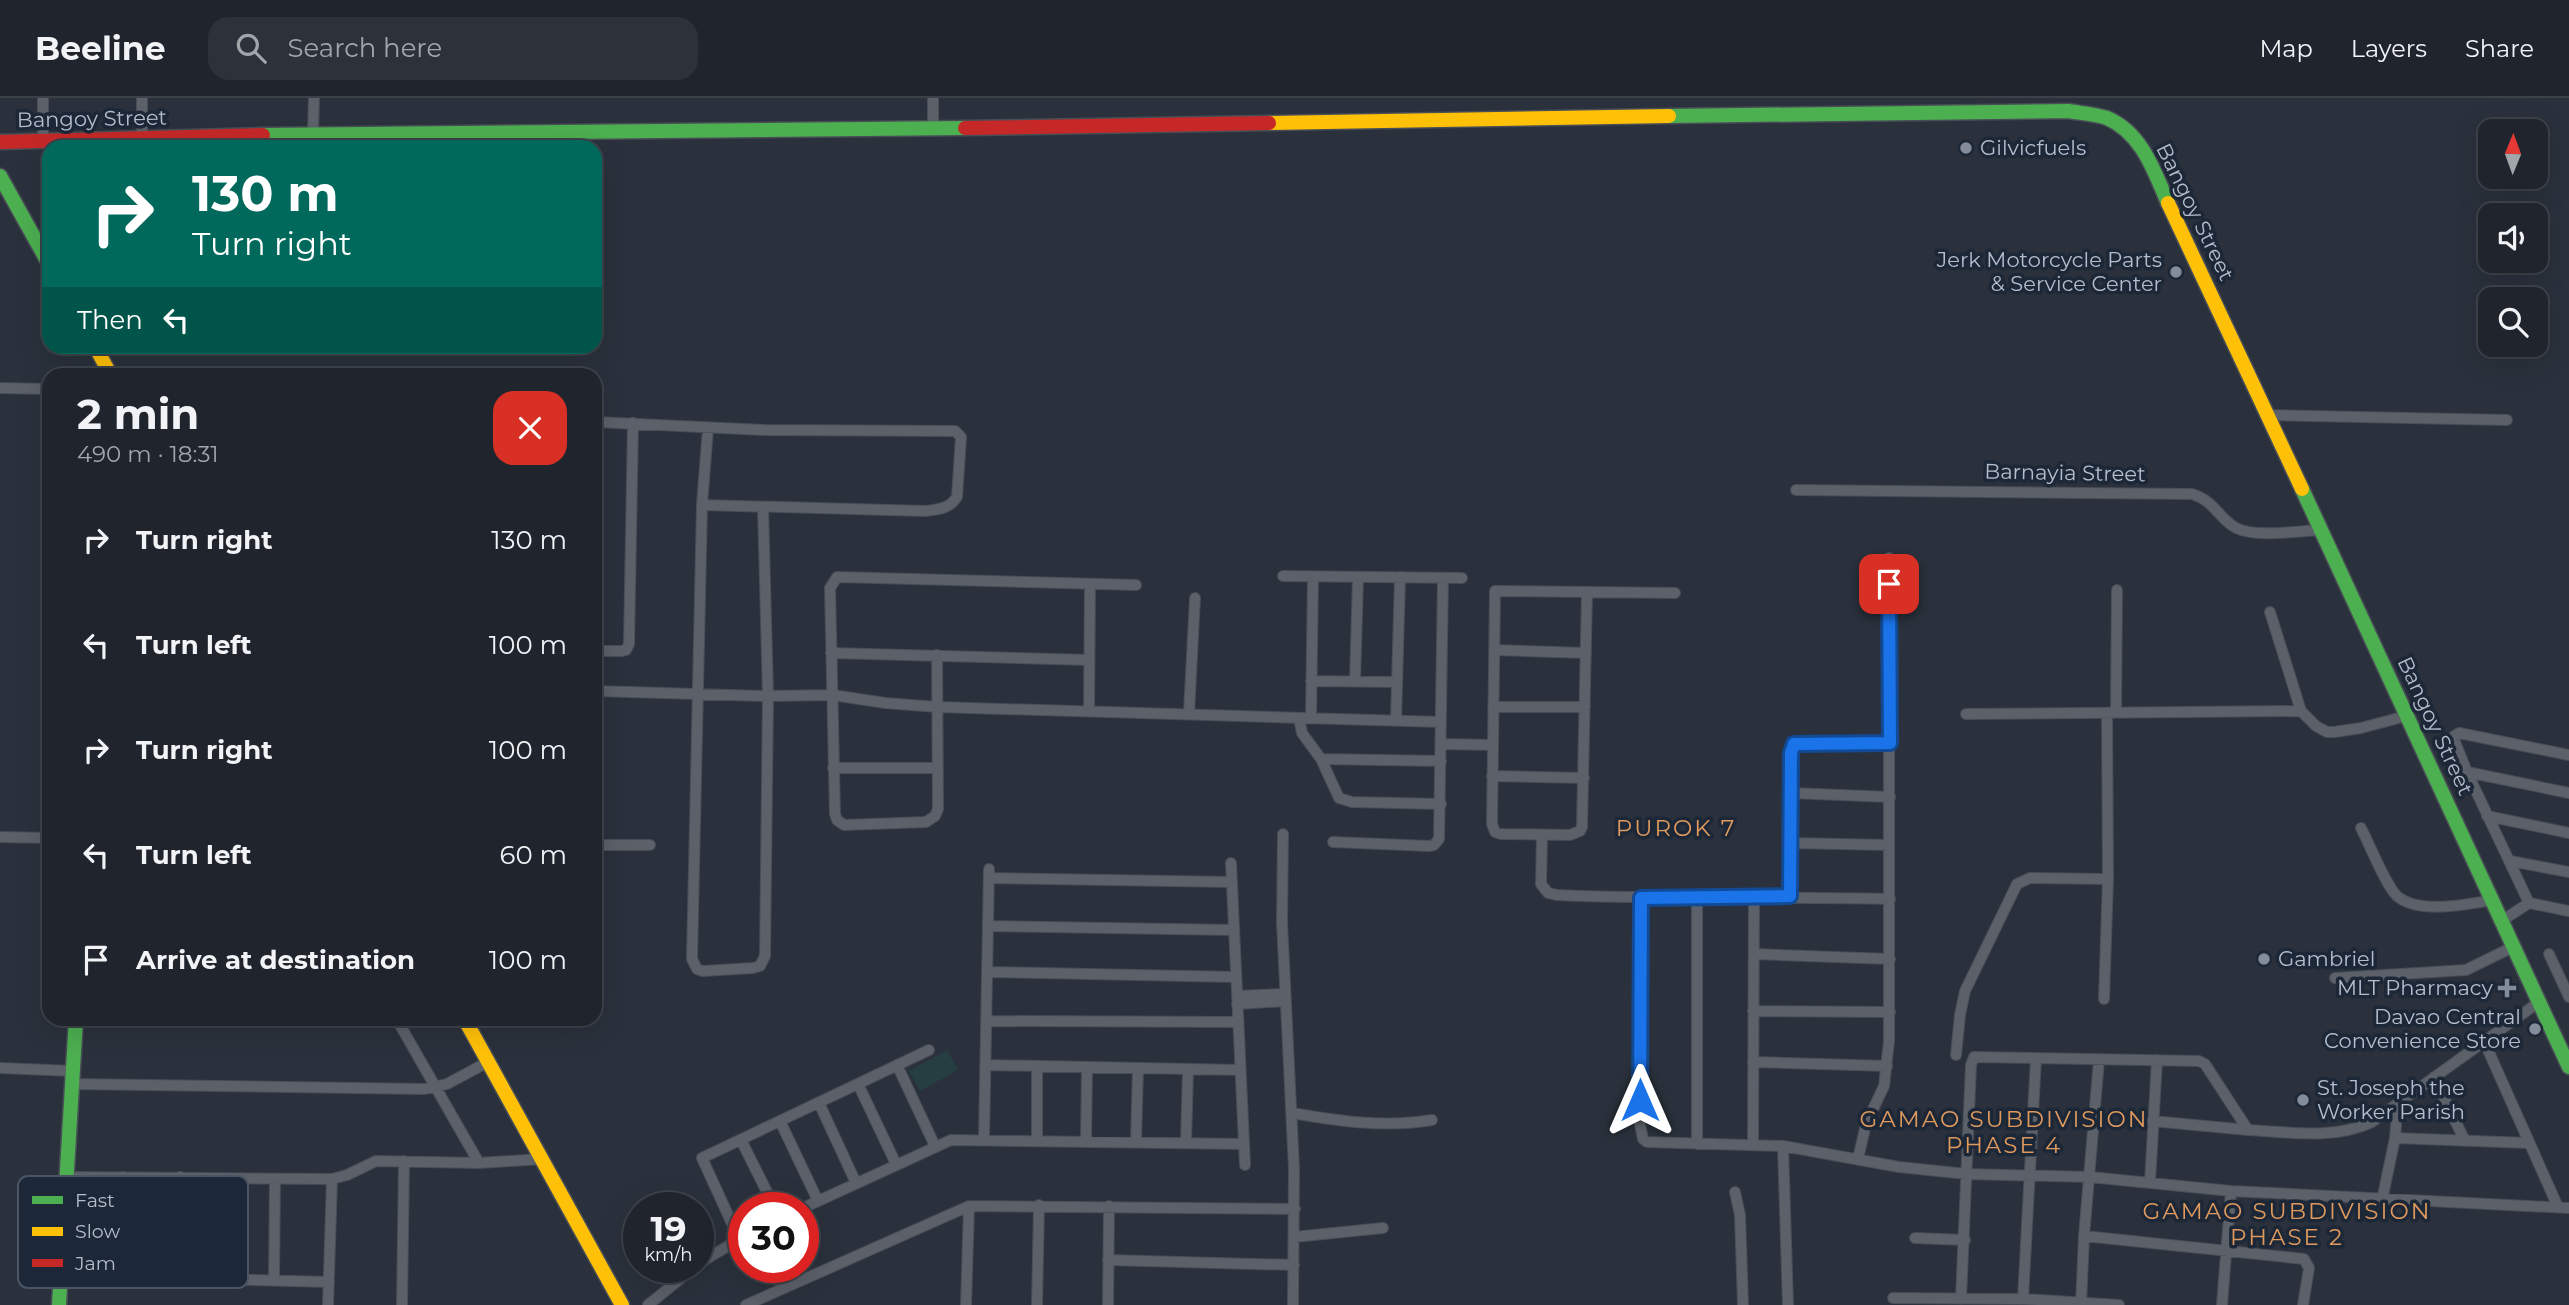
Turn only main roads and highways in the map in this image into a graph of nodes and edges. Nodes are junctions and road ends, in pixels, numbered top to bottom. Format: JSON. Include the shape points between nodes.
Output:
{"nodes":[{"id":1,"x":1979,"y":105,"type":"edge"},
{"id":2,"x":76,"y":140,"type":"edge"},
{"id":3,"x":42,"y":141,"type":"edge"},
{"id":4,"x":0,"y":142,"type":"edge"},
{"id":5,"x":0,"y":176,"type":"edge"},
{"id":6,"x":42,"y":251,"type":"edge"},
{"id":7,"x":75,"y":1026,"type":"edge"},
{"id":8,"x":468,"y":1026,"type":"edge"},
{"id":9,"x":2569,"y":1067,"type":"edge"},
{"id":10,"x":67,"y":1176,"type":"edge"},
{"id":11,"x":622,"y":1305,"type":"edge"}],
"edges":[{"from":1,"to":2,"type":"main road","name":"Bangoy Street","via":[[1479,118]]},
{"from":1,"to":9,"type":"main road","name":"Bangoy Street","via":[[2087,113],[2116,123],[2136,140]]},
{"from":3,"to":4,"type":"main road","name":"Bangoy Street"},
{"from":5,"to":6,"type":"main road"},
{"from":7,"to":10,"type":"main road"},
{"from":8,"to":11,"type":"main road"}]}
